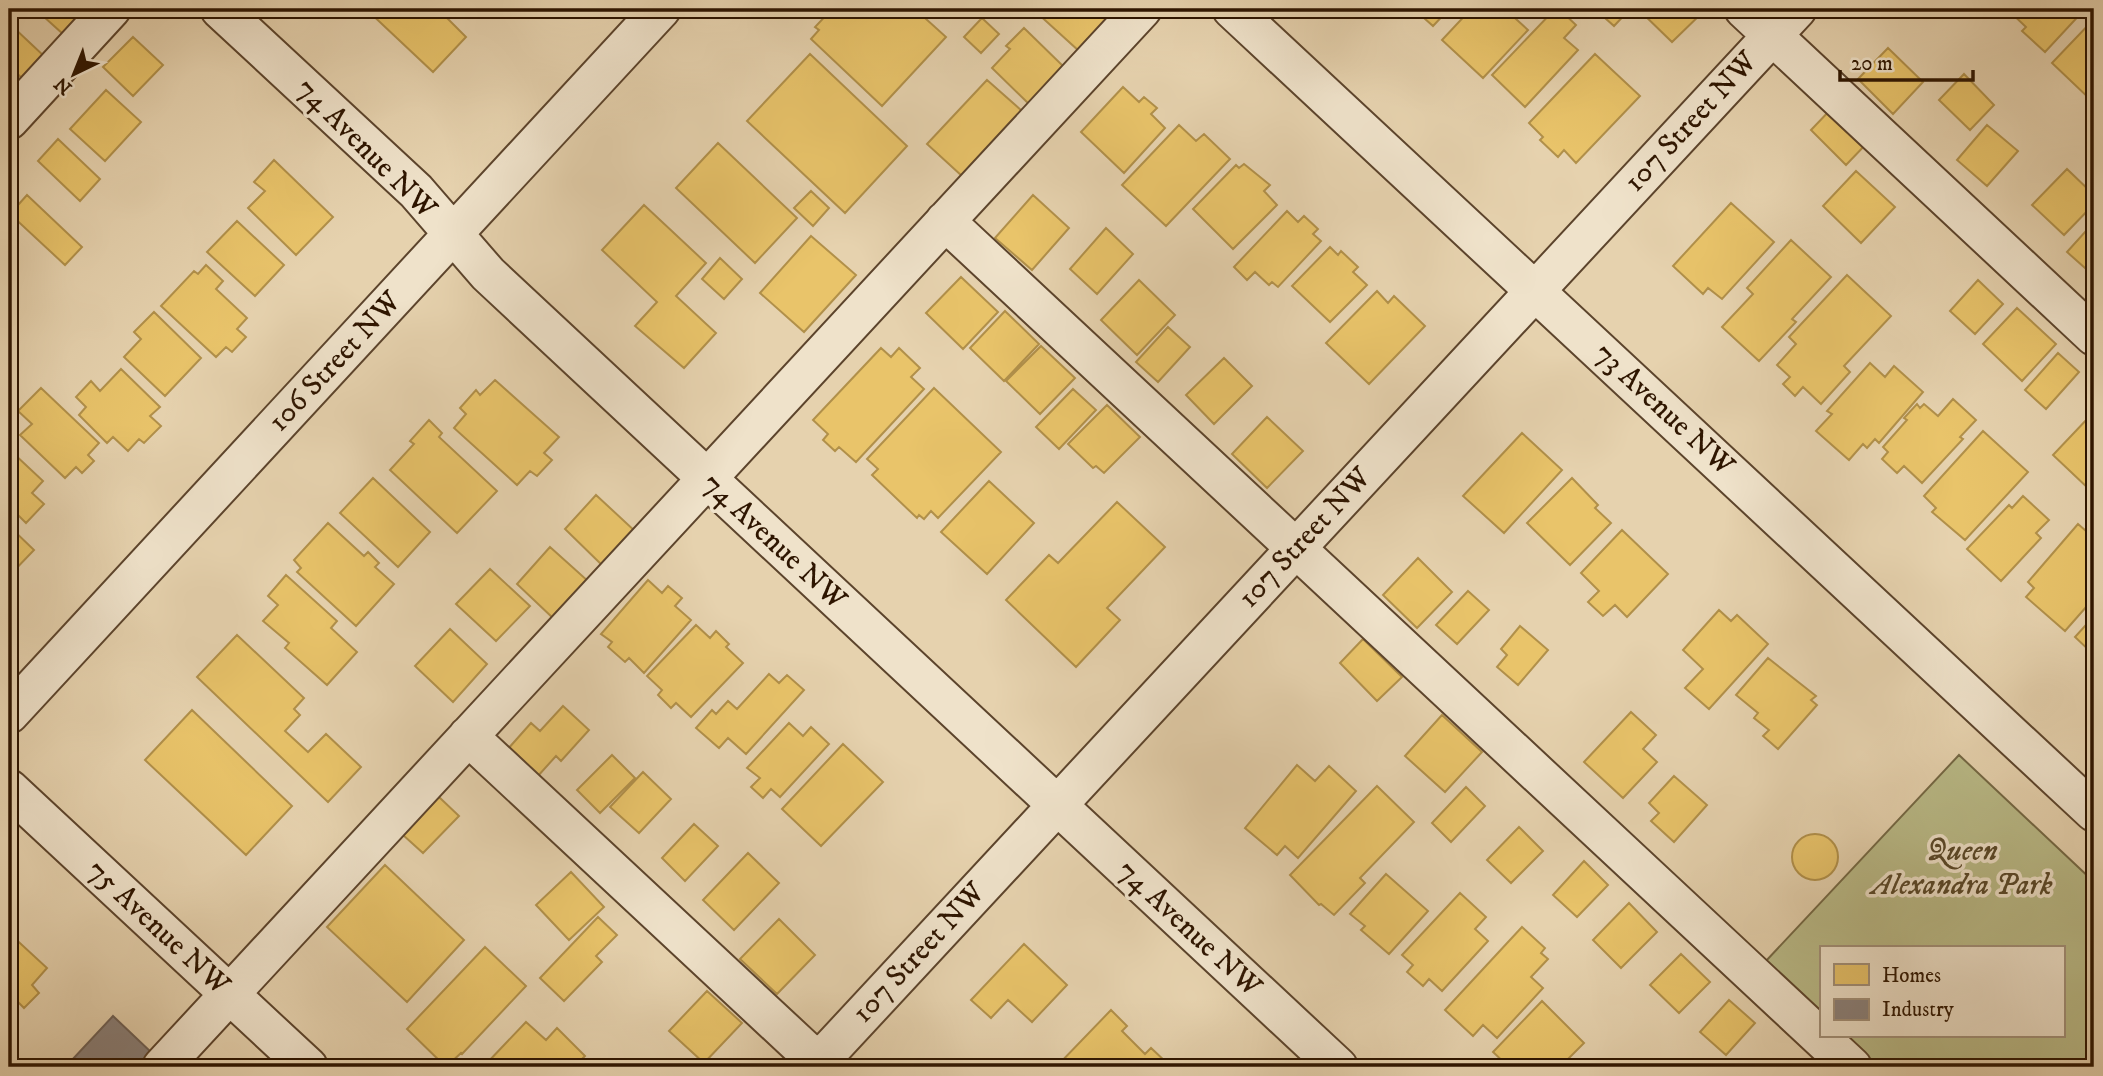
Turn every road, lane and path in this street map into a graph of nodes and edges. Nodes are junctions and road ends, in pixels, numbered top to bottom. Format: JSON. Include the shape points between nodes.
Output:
{"nodes":[{"id":1,"x":111,"y":9,"type":"edge"},
{"id":2,"x":220,"y":9,"type":"edge"},
{"id":3,"x":661,"y":9,"type":"edge"},
{"id":4,"x":1142,"y":9,"type":"edge"},
{"id":5,"x":1232,"y":9,"type":"edge"},
{"id":6,"x":1744,"y":9,"type":"edge"},
{"id":7,"x":1784,"y":22,"type":"edge"},
{"id":8,"x":9,"y":120,"type":"edge"},
{"id":9,"x":945,"y":221,"type":"junction"},
{"id":10,"x":452,"y":235,"type":"junction"},
{"id":11,"x":1535,"y":290,"type":"junction"},
{"id":12,"x":2094,"y":336,"type":"edge"},
{"id":13,"x":706,"y":479,"type":"junction"},
{"id":14,"x":1296,"y":549,"type":"junction"},
{"id":15,"x":9,"y":715,"type":"edge"},
{"id":16,"x":468,"y":736,"type":"junction"},
{"id":17,"x":9,"y":789,"type":"edge"},
{"id":18,"x":1056,"y":805,"type":"junction"},
{"id":19,"x":2094,"y":812,"type":"edge"},
{"id":20,"x":230,"y":995,"type":"junction"},
{"id":21,"x":1820,"y":1037,"type":"edge"},
{"id":22,"x":1821,"y":1038,"type":"edge"},
{"id":23,"x":818,"y":1066,"type":"edge"},
{"id":24,"x":162,"y":1067,"type":"edge"},
{"id":25,"x":308,"y":1067,"type":"edge"},
{"id":26,"x":1338,"y":1067,"type":"edge"},
{"id":27,"x":1852,"y":1067,"type":"edge"}],
"edges":[{"from":1,"to":8,"type":"street"},
{"from":2,"to":10,"type":"street","name":"74 Avenue NW","via":[[416,191]]},
{"from":3,"to":10,"type":"street","name":"106 Street NW"},
{"from":4,"to":9,"type":"street"},
{"from":5,"to":11,"type":"street","name":"73 Avenue NW"},
{"from":6,"to":7,"type":"street"},
{"from":7,"to":11,"type":"street","name":"107 Street NW"},
{"from":7,"to":12,"type":"street"},
{"from":9,"to":13,"type":"street"},
{"from":9,"to":14,"type":"street"},
{"from":10,"to":13,"type":"street","name":"74 Avenue NW"},
{"from":10,"to":15,"type":"street","name":"106 Street NW"},
{"from":11,"to":14,"type":"street","name":"107 Street NW"},
{"from":11,"to":19,"type":"street","name":"73 Avenue NW"},
{"from":13,"to":16,"type":"street"},
{"from":13,"to":18,"type":"street","name":"74 Avenue NW"},
{"from":14,"to":18,"type":"street","name":"107 Street NW"},
{"from":14,"to":21,"type":"street"},
{"from":16,"to":20,"type":"street"},
{"from":16,"to":23,"type":"street"},
{"from":17,"to":20,"type":"street","name":"75 Avenue NW"},
{"from":18,"to":23,"type":"street","name":"107 Street NW"},
{"from":18,"to":26,"type":"street","name":"74 Avenue NW"},
{"from":20,"to":24,"type":"street"},
{"from":20,"to":25,"type":"street","name":"75 Avenue NW"},
{"from":22,"to":27,"type":"street"}]}
